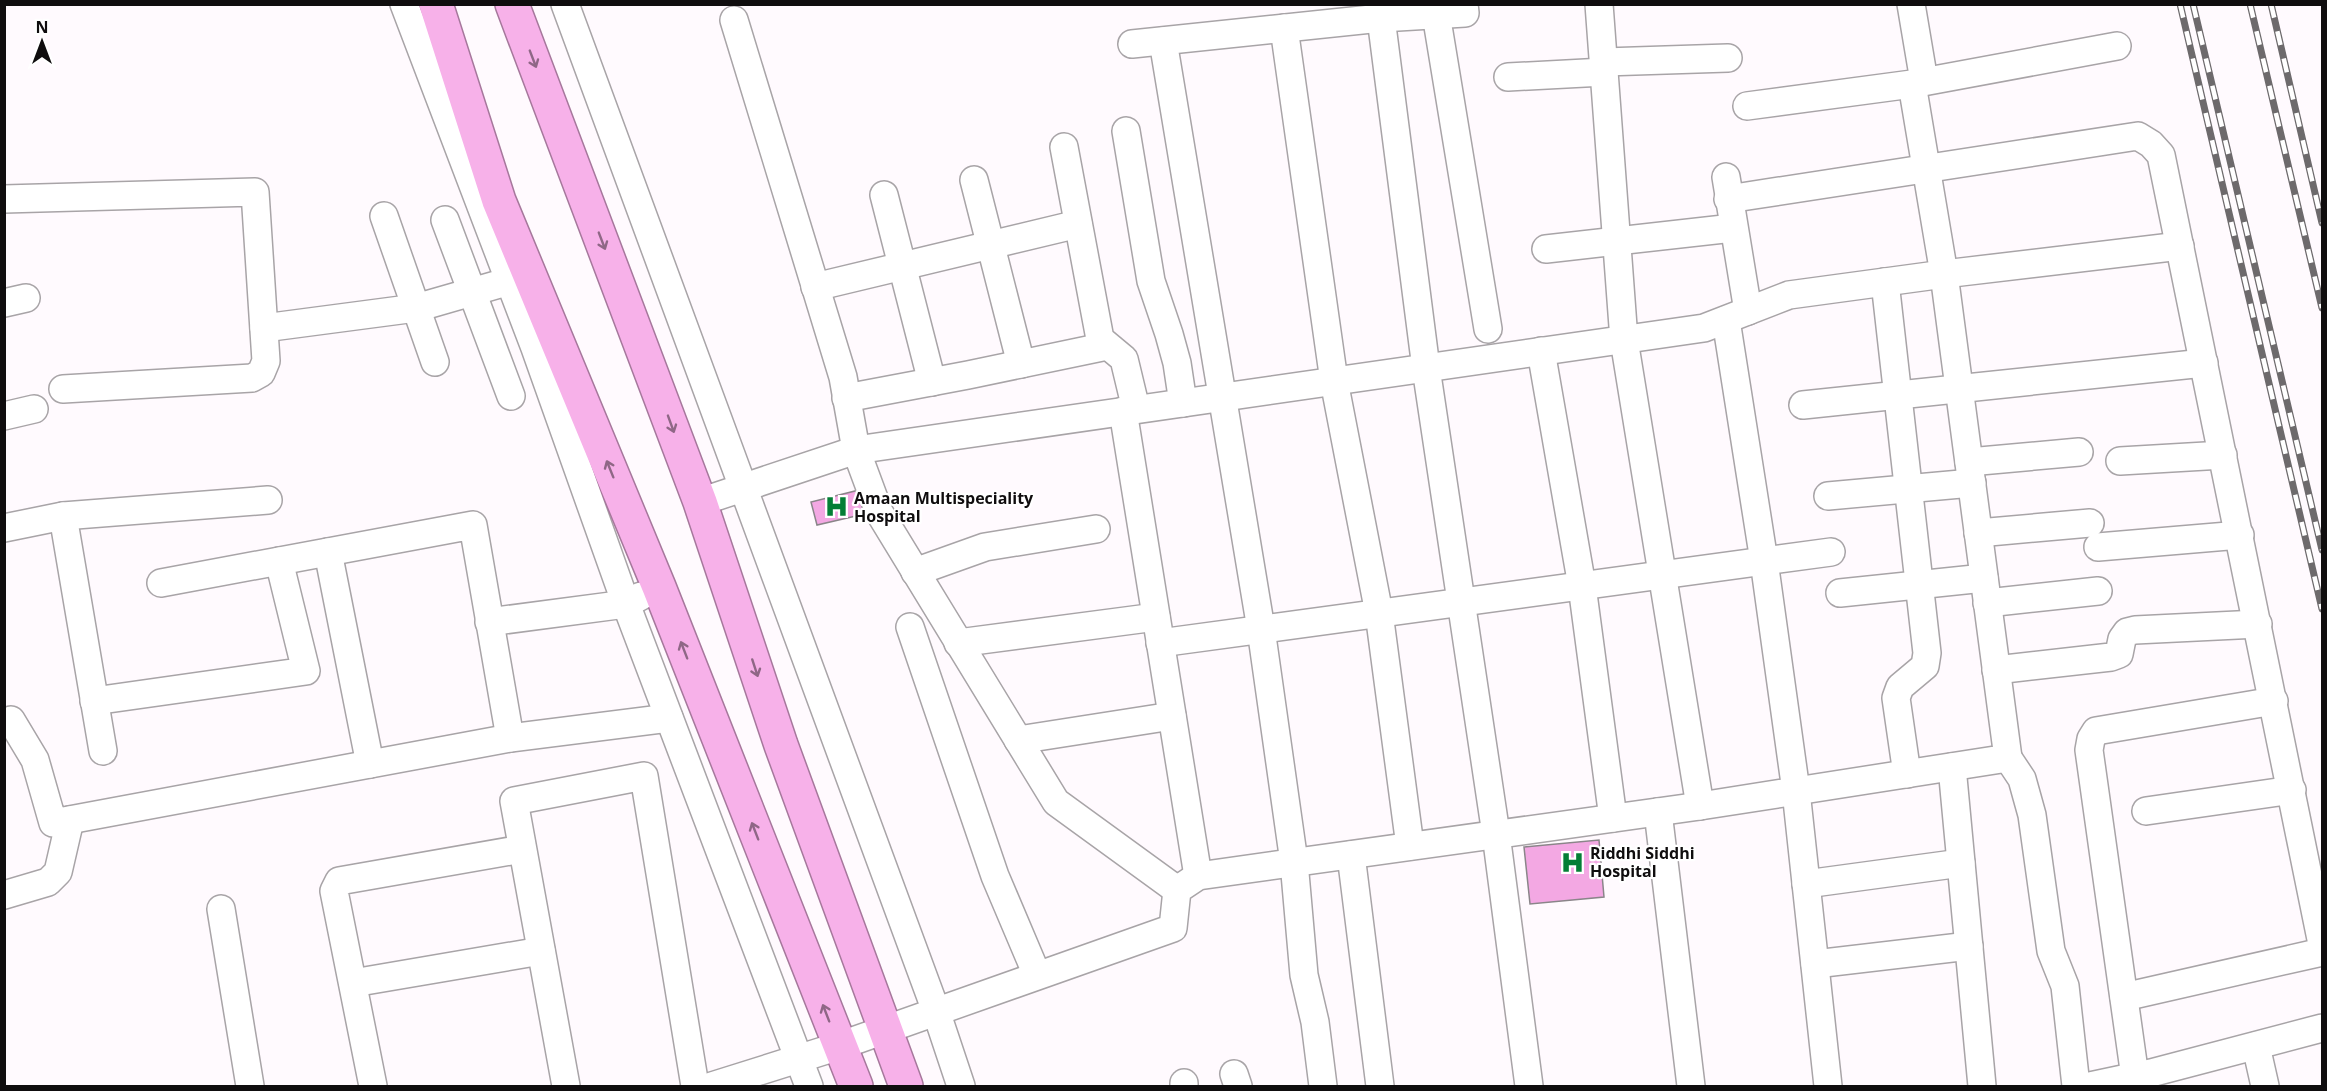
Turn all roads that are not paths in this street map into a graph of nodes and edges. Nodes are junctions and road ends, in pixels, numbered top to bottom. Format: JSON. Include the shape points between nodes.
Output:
{"nodes":[{"id":1,"x":404,"y":4,"type":"edge"},
{"id":2,"x":436,"y":4,"type":"edge"},
{"id":3,"x":512,"y":4,"type":"edge"},
{"id":4,"x":565,"y":4,"type":"edge"},
{"id":5,"x":1464,"y":4,"type":"edge"},
{"id":6,"x":1599,"y":4,"type":"edge"},
{"id":7,"x":1911,"y":4,"type":"edge"},
{"id":8,"x":1436,"y":14,"type":"junction"},
{"id":9,"x":1381,"y":18,"type":"junction"},
{"id":10,"x":734,"y":20,"type":"dead end"},
{"id":11,"x":1284,"y":28,"type":"junction"},
{"id":12,"x":1163,"y":40,"type":"junction"},
{"id":13,"x":1132,"y":44,"type":"dead end"},
{"id":14,"x":2117,"y":46,"type":"dead end"},
{"id":15,"x":1728,"y":58,"type":"dead end"},
{"id":16,"x":1604,"y":67,"type":"junction"},
{"id":17,"x":1508,"y":77,"type":"dead end"},
{"id":18,"x":1918,"y":82,"type":"junction"},
{"id":19,"x":1747,"y":106,"type":"dead end"},
{"id":20,"x":1126,"y":131,"type":"dead end"},
{"id":21,"x":1064,"y":147,"type":"dead end"},
{"id":22,"x":1928,"y":170,"type":"junction"},
{"id":23,"x":974,"y":180,"type":"dead end"},
{"id":24,"x":884,"y":195,"type":"dead end"},
{"id":25,"x":4,"y":200,"type":"edge"},
{"id":26,"x":384,"y":216,"type":"dead end"},
{"id":27,"x":446,"y":220,"type":"dead end"},
{"id":28,"x":1078,"y":224,"type":"junction"},
{"id":29,"x":1733,"y":228,"type":"junction"},
{"id":30,"x":1616,"y":241,"type":"junction"},
{"id":31,"x":990,"y":245,"type":"junction"},
{"id":32,"x":2180,"y":246,"type":"junction"},
{"id":33,"x":1546,"y":249,"type":"dead end"},
{"id":34,"x":904,"y":266,"type":"junction"},
{"id":35,"x":1944,"y":274,"type":"junction"},
{"id":36,"x":510,"y":281,"type":"junction"},
{"id":37,"x":1886,"y":282,"type":"junction"},
{"id":38,"x":815,"y":287,"type":"junction"},
{"id":39,"x":471,"y":292,"type":"junction"},
{"id":40,"x":416,"y":308,"type":"junction"},
{"id":41,"x":1737,"y":315,"type":"junction"},
{"id":42,"x":264,"y":328,"type":"junction"},
{"id":43,"x":1488,"y":329,"type":"dead end"},
{"id":44,"x":1624,"y":340,"type":"junction"},
{"id":45,"x":1107,"y":346,"type":"junction"},
{"id":46,"x":1541,"y":351,"type":"junction"},
{"id":47,"x":435,"y":362,"type":"dead end"},
{"id":48,"x":2204,"y":363,"type":"junction"},
{"id":49,"x":1021,"y":364,"type":"junction"},
{"id":50,"x":1426,"y":368,"type":"junction"},
{"id":51,"x":1334,"y":381,"type":"junction"},
{"id":52,"x":932,"y":382,"type":"junction"},
{"id":53,"x":63,"y":389,"type":"dead end"},
{"id":54,"x":1959,"y":389,"type":"junction"},
{"id":55,"x":1897,"y":395,"type":"junction"},
{"id":56,"x":511,"y":396,"type":"dead end"},
{"id":57,"x":1223,"y":397,"type":"junction"},
{"id":58,"x":846,"y":398,"type":"junction"},
{"id":59,"x":1183,"y":402,"type":"junction"},
{"id":60,"x":1803,"y":405,"type":"dead end"},
{"id":61,"x":34,"y":409,"type":"dead end"},
{"id":62,"x":1130,"y":410,"type":"junction"},
{"id":63,"x":4,"y":416,"type":"edge"},
{"id":64,"x":856,"y":450,"type":"junction"},
{"id":65,"x":2079,"y":452,"type":"dead end"},
{"id":66,"x":2223,"y":455,"type":"junction"},
{"id":67,"x":2120,"y":461,"type":"dead end"},
{"id":68,"x":1970,"y":473,"type":"junction"},
{"id":69,"x":744,"y":486,"type":"junction"},
{"id":70,"x":1908,"y":489,"type":"junction"},
{"id":71,"x":1828,"y":496,"type":"dead end"},
{"id":72,"x":268,"y":500,"type":"dead end"},
{"id":73,"x":700,"y":502,"type":"junction"},
{"id":74,"x":63,"y":516,"type":"junction"},
{"id":75,"x":4,"y":528,"type":"edge"},
{"id":76,"x":1096,"y":529,"type":"dead end"},
{"id":77,"x":1978,"y":533,"type":"junction"},
{"id":78,"x":2240,"y":535,"type":"junction"},
{"id":79,"x":328,"y":552,"type":"junction"},
{"id":80,"x":1832,"y":552,"type":"dead end"},
{"id":81,"x":279,"y":561,"type":"junction"},
{"id":82,"x":1764,"y":561,"type":"junction"},
{"id":83,"x":915,"y":572,"type":"junction"},
{"id":84,"x":1662,"y":575,"type":"junction"},
{"id":85,"x":161,"y":583,"type":"dead end"},
{"id":86,"x":1919,"y":584,"type":"junction"},
{"id":87,"x":1582,"y":586,"type":"junction"},
{"id":88,"x":659,"y":587,"type":"junction"},
{"id":89,"x":1986,"y":590,"type":"junction"},
{"id":90,"x":2098,"y":591,"type":"dead end"},
{"id":91,"x":1840,"y":592,"type":"dead end"},
{"id":92,"x":1461,"y":602,"type":"junction"},
{"id":93,"x":626,"y":604,"type":"junction"},
{"id":94,"x":1379,"y":613,"type":"junction"},
{"id":95,"x":489,"y":622,"type":"junction"},
{"id":96,"x":2258,"y":624,"type":"junction"},
{"id":97,"x":910,"y":627,"type":"dead end"},
{"id":98,"x":1261,"y":629,"type":"junction"},
{"id":99,"x":1158,"y":630,"type":"junction"},
{"id":100,"x":958,"y":643,"type":"junction"},
{"id":101,"x":351,"y":665,"type":"junction"},
{"id":102,"x":1996,"y":670,"type":"junction"},
{"id":103,"x":306,"y":671,"type":"junction"},
{"id":104,"x":94,"y":701,"type":"junction"},
{"id":105,"x":2274,"y":701,"type":"junction"},
{"id":106,"x":1172,"y":716,"type":"junction"},
{"id":107,"x":669,"y":718,"type":"junction"},
{"id":108,"x":11,"y":720,"type":"dead end"},
{"id":109,"x":510,"y":738,"type":"junction"},
{"id":110,"x":1018,"y":740,"type":"junction"},
{"id":111,"x":103,"y":751,"type":"dead end"},
{"id":112,"x":2008,"y":758,"type":"junction"},
{"id":113,"x":370,"y":764,"type":"junction"},
{"id":114,"x":1952,"y":766,"type":"junction"},
{"id":115,"x":1907,"y":774,"type":"junction"},
{"id":116,"x":2292,"y":790,"type":"junction"},
{"id":117,"x":1796,"y":791,"type":"junction"},
{"id":118,"x":1700,"y":806,"type":"junction"},
{"id":119,"x":2146,"y":811,"type":"dead end"},
{"id":120,"x":1658,"y":812,"type":"junction"},
{"id":121,"x":1613,"y":818,"type":"junction"},
{"id":122,"x":70,"y":820,"type":"junction"},
{"id":123,"x":1496,"y":834,"type":"junction"},
{"id":124,"x":1410,"y":846,"type":"junction"},
{"id":125,"x":522,"y":849,"type":"junction"},
{"id":126,"x":1351,"y":855,"type":"junction"},
{"id":127,"x":1294,"y":862,"type":"junction"},
{"id":128,"x":1961,"y":863,"type":"junction"},
{"id":129,"x":1188,"y":883,"type":"junction"},
{"id":130,"x":1806,"y":884,"type":"junction"},
{"id":131,"x":4,"y":895,"type":"edge"},
{"id":132,"x":221,"y":909,"type":"dead end"},
{"id":133,"x":2322,"y":944,"type":"edge"},
{"id":134,"x":1969,"y":946,"type":"junction"},
{"id":135,"x":541,"y":951,"type":"junction"},
{"id":136,"x":2322,"y":952,"type":"edge"},
{"id":137,"x":1815,"y":964,"type":"junction"},
{"id":138,"x":1037,"y":975,"type":"junction"},
{"id":139,"x":352,"y":983,"type":"junction"},
{"id":140,"x":2124,"y":997,"type":"junction"},
{"id":141,"x":936,"y":1011,"type":"junction"},
{"id":142,"x":2322,"y":1028,"type":"edge"},
{"id":143,"x":884,"y":1029,"type":"junction"},
{"id":144,"x":839,"y":1046,"type":"junction"},
{"id":145,"x":2256,"y":1046,"type":"junction"},
{"id":146,"x":799,"y":1059,"type":"junction"},
{"id":147,"x":764,"y":1079,"type":"edge"},
{"id":148,"x":2147,"y":1079,"type":"edge"},
{"id":149,"x":250,"y":1086,"type":"edge"},
{"id":150,"x":373,"y":1086,"type":"edge"},
{"id":151,"x":566,"y":1086,"type":"edge"},
{"id":152,"x":696,"y":1086,"type":"edge"},
{"id":153,"x":712,"y":1086,"type":"edge"},
{"id":154,"x":809,"y":1086,"type":"edge"},
{"id":155,"x":856,"y":1086,"type":"edge"},
{"id":156,"x":906,"y":1086,"type":"edge"},
{"id":157,"x":961,"y":1086,"type":"edge"},
{"id":158,"x":1323,"y":1086,"type":"edge"},
{"id":159,"x":1380,"y":1086,"type":"edge"},
{"id":160,"x":1529,"y":1086,"type":"edge"},
{"id":161,"x":1691,"y":1086,"type":"edge"},
{"id":162,"x":1828,"y":1086,"type":"edge"},
{"id":163,"x":1982,"y":1086,"type":"edge"},
{"id":164,"x":2076,"y":1086,"type":"edge"},
{"id":165,"x":2090,"y":1086,"type":"edge"},
{"id":166,"x":2265,"y":1086,"type":"edge"}],
"edges":[{"from":1,"to":36,"type":"street"},
{"from":88,"to":2,"type":"highway","one_way":true,"via":[[499,201]]},
{"from":3,"to":73,"type":"highway","one_way":true},
{"from":4,"to":69,"type":"street"},
{"from":5,"to":8,"type":"street","via":[[1465,13]]},
{"from":6,"to":16,"type":"street"},
{"from":7,"to":18,"type":"street"},
{"from":8,"to":9,"type":"street"},
{"from":8,"to":43,"type":"street"},
{"from":9,"to":11,"type":"street"},
{"from":9,"to":50,"type":"street"},
{"from":10,"to":38,"type":"street"},
{"from":11,"to":12,"type":"street"},
{"from":11,"to":51,"type":"street"},
{"from":12,"to":13,"type":"street"},
{"from":12,"to":57,"type":"street"},
{"from":14,"to":18,"type":"street"},
{"from":15,"to":16,"type":"street"},
{"from":16,"to":17,"type":"street"},
{"from":16,"to":30,"type":"street"},
{"from":18,"to":19,"type":"street"},
{"from":18,"to":22,"type":"street"},
{"from":20,"to":59,"type":"street","via":[[1151,281],[1177,363]]},
{"from":21,"to":28,"type":"street"},
{"from":22,"to":29,"type":"street","via":[[1727,188]]},
{"from":22,"to":32,"type":"street","via":[[2138,136],[2161,155]]},
{"from":22,"to":35,"type":"street"},
{"from":23,"to":31,"type":"street"},
{"from":24,"to":34,"type":"street"},
{"from":25,"to":42,"type":"street","via":[[255,192]]},
{"from":26,"to":40,"type":"street"},
{"from":27,"to":39,"type":"street"},
{"from":28,"to":31,"type":"street"},
{"from":28,"to":45,"type":"street","via":[[1100,339]]},
{"from":29,"to":30,"type":"street"},
{"from":29,"to":41,"type":"street"},
{"from":30,"to":33,"type":"street"},
{"from":30,"to":44,"type":"street"},
{"from":31,"to":34,"type":"street"},
{"from":31,"to":49,"type":"street"},
{"from":32,"to":35,"type":"street"},
{"from":32,"to":48,"type":"street"},
{"from":34,"to":38,"type":"street"},
{"from":34,"to":52,"type":"street"},
{"from":35,"to":37,"type":"street"},
{"from":35,"to":54,"type":"street"},
{"from":36,"to":39,"type":"street"},
{"from":36,"to":93,"type":"street"},
{"from":37,"to":41,"type":"street","via":[[1789,296]]},
{"from":37,"to":55,"type":"street"},
{"from":38,"to":58,"type":"street"},
{"from":39,"to":40,"type":"street"},
{"from":39,"to":56,"type":"street"},
{"from":40,"to":42,"type":"street"},
{"from":40,"to":47,"type":"street"},
{"from":41,"to":44,"type":"street","via":[[1704,328]]},
{"from":41,"to":82,"type":"street"},
{"from":42,"to":53,"type":"street","via":[[266,361],[261,373],[252,378]]},
{"from":44,"to":46,"type":"street"},
{"from":44,"to":84,"type":"street"},
{"from":45,"to":49,"type":"street"},
{"from":45,"to":62,"type":"street","via":[[1124,359]]},
{"from":46,"to":50,"type":"street"},
{"from":46,"to":87,"type":"street"},
{"from":48,"to":54,"type":"street"},
{"from":48,"to":66,"type":"street"},
{"from":49,"to":52,"type":"street"},
{"from":50,"to":51,"type":"street"},
{"from":50,"to":92,"type":"street"},
{"from":51,"to":57,"type":"street"},
{"from":51,"to":94,"type":"street"},
{"from":52,"to":58,"type":"street"},
{"from":54,"to":55,"type":"street"},
{"from":54,"to":68,"type":"street"},
{"from":55,"to":60,"type":"street"},
{"from":55,"to":70,"type":"street"},
{"from":57,"to":59,"type":"street"},
{"from":57,"to":98,"type":"street"},
{"from":58,"to":64,"type":"street"},
{"from":59,"to":62,"type":"street"},
{"from":61,"to":63,"type":"street"},
{"from":62,"to":64,"type":"street"},
{"from":62,"to":99,"type":"street"},
{"from":64,"to":69,"type":"street"},
{"from":64,"to":83,"type":"street","via":[[879,512]]},
{"from":65,"to":68,"type":"street"},
{"from":66,"to":67,"type":"street"},
{"from":66,"to":78,"type":"street"},
{"from":68,"to":70,"type":"street"},
{"from":68,"to":77,"type":"street"},
{"from":69,"to":73,"type":"street"},
{"from":69,"to":141,"type":"street"},
{"from":70,"to":71,"type":"street"},
{"from":70,"to":86,"type":"street"},
{"from":72,"to":74,"type":"street"},
{"from":73,"to":143,"type":"highway","one_way":true,"via":[[781,745]]},
{"from":74,"to":75,"type":"street"},
{"from":74,"to":104,"type":"street"},
{"from":76,"to":83,"type":"street","via":[[985,547]]},
{"from":77,"to":78,"type":"street"},
{"from":77,"to":89,"type":"street"},
{"from":78,"to":96,"type":"street"},
{"from":79,"to":81,"type":"street"},
{"from":79,"to":95,"type":"street","via":[[473,525]]},
{"from":79,"to":101,"type":"street"},
{"from":80,"to":82,"type":"street"},
{"from":81,"to":85,"type":"street"},
{"from":81,"to":103,"type":"street"},
{"from":82,"to":84,"type":"street"},
{"from":82,"to":117,"type":"street"},
{"from":83,"to":100,"type":"street"},
{"from":84,"to":87,"type":"street"},
{"from":84,"to":118,"type":"street"},
{"from":86,"to":89,"type":"street"},
{"from":86,"to":91,"type":"street"},
{"from":86,"to":115,"type":"street","via":[[1925,666],[1900,687],[1896,698]]},
{"from":87,"to":92,"type":"street"},
{"from":87,"to":121,"type":"street"},
{"from":88,"to":93,"type":"street"},
{"from":144,"to":88,"type":"highway","one_way":true},
{"from":89,"to":90,"type":"street"},
{"from":89,"to":102,"type":"street"},
{"from":92,"to":94,"type":"street"},
{"from":92,"to":123,"type":"street"},
{"from":93,"to":95,"type":"street"},
{"from":93,"to":107,"type":"street"},
{"from":94,"to":98,"type":"street"},
{"from":94,"to":124,"type":"street"},
{"from":95,"to":109,"type":"street"},
{"from":96,"to":102,"type":"street","via":[[2135,630],[2121,639],[2119,654],[2112,657]]},
{"from":96,"to":105,"type":"street"},
{"from":97,"to":138,"type":"street","via":[[994,876]]},
{"from":98,"to":99,"type":"street"},
{"from":98,"to":127,"type":"street"},
{"from":99,"to":100,"type":"street"},
{"from":99,"to":106,"type":"street"},
{"from":100,"to":110,"type":"street"},
{"from":101,"to":103,"type":"street"},
{"from":101,"to":113,"type":"street"},
{"from":102,"to":112,"type":"street"},
{"from":103,"to":104,"type":"street"},
{"from":104,"to":111,"type":"street"},
{"from":105,"to":116,"type":"street"},
{"from":105,"to":140,"type":"street","via":[[2096,731],[2091,739],[2089,750]]},
{"from":106,"to":110,"type":"street"},
{"from":106,"to":129,"type":"street"},
{"from":107,"to":109,"type":"street"},
{"from":107,"to":146,"type":"street"},
{"from":108,"to":122,"type":"street","via":[[36,760],[53,823]]},
{"from":109,"to":113,"type":"street"},
{"from":110,"to":129,"type":"street","via":[[1056,802]]},
{"from":112,"to":114,"type":"street"},
{"from":112,"to":164,"type":"street","via":[[2022,778],[2032,815],[2051,951],[2065,986]]},
{"from":113,"to":122,"type":"street"},
{"from":114,"to":115,"type":"street"},
{"from":114,"to":128,"type":"street"},
{"from":115,"to":117,"type":"street"},
{"from":116,"to":119,"type":"street"},
{"from":116,"to":133,"type":"street"},
{"from":117,"to":118,"type":"street"},
{"from":117,"to":130,"type":"street"},
{"from":118,"to":120,"type":"street"},
{"from":120,"to":121,"type":"street"},
{"from":120,"to":161,"type":"street"},
{"from":121,"to":123,"type":"street"},
{"from":122,"to":131,"type":"street","via":[[58,872],[48,882]]},
{"from":123,"to":124,"type":"street"},
{"from":123,"to":160,"type":"street"},
{"from":124,"to":126,"type":"street"},
{"from":125,"to":135,"type":"street"},
{"from":125,"to":139,"type":"street","via":[[339,881],[334,891]]},
{"from":125,"to":152,"type":"street","via":[[514,801],[645,776]]},
{"from":126,"to":127,"type":"street"},
{"from":126,"to":159,"type":"street"},
{"from":127,"to":129,"type":"street"},
{"from":127,"to":158,"type":"street","via":[[1304,975]]},
{"from":128,"to":130,"type":"street"},
{"from":128,"to":134,"type":"street"},
{"from":129,"to":138,"type":"street","via":[[1173,928]]},
{"from":130,"to":137,"type":"street"},
{"from":132,"to":149,"type":"street"},
{"from":134,"to":137,"type":"street"},
{"from":134,"to":163,"type":"street"},
{"from":135,"to":139,"type":"street"},
{"from":135,"to":151,"type":"street"},
{"from":136,"to":140,"type":"street"},
{"from":137,"to":162,"type":"street"},
{"from":138,"to":141,"type":"street"},
{"from":139,"to":150,"type":"street"},
{"from":140,"to":148,"type":"street"},
{"from":141,"to":143,"type":"street"},
{"from":141,"to":157,"type":"street"},
{"from":142,"to":145,"type":"street"},
{"from":143,"to":144,"type":"street"},
{"from":143,"to":156,"type":"highway"},
{"from":144,"to":146,"type":"street"},
{"from":144,"to":155,"type":"highway"},
{"from":145,"to":148,"type":"street"},
{"from":145,"to":166,"type":"street"},
{"from":146,"to":147,"type":"street"},
{"from":146,"to":154,"type":"street"},
{"from":147,"to":153,"type":"street"},
{"from":148,"to":165,"type":"street"}]}
